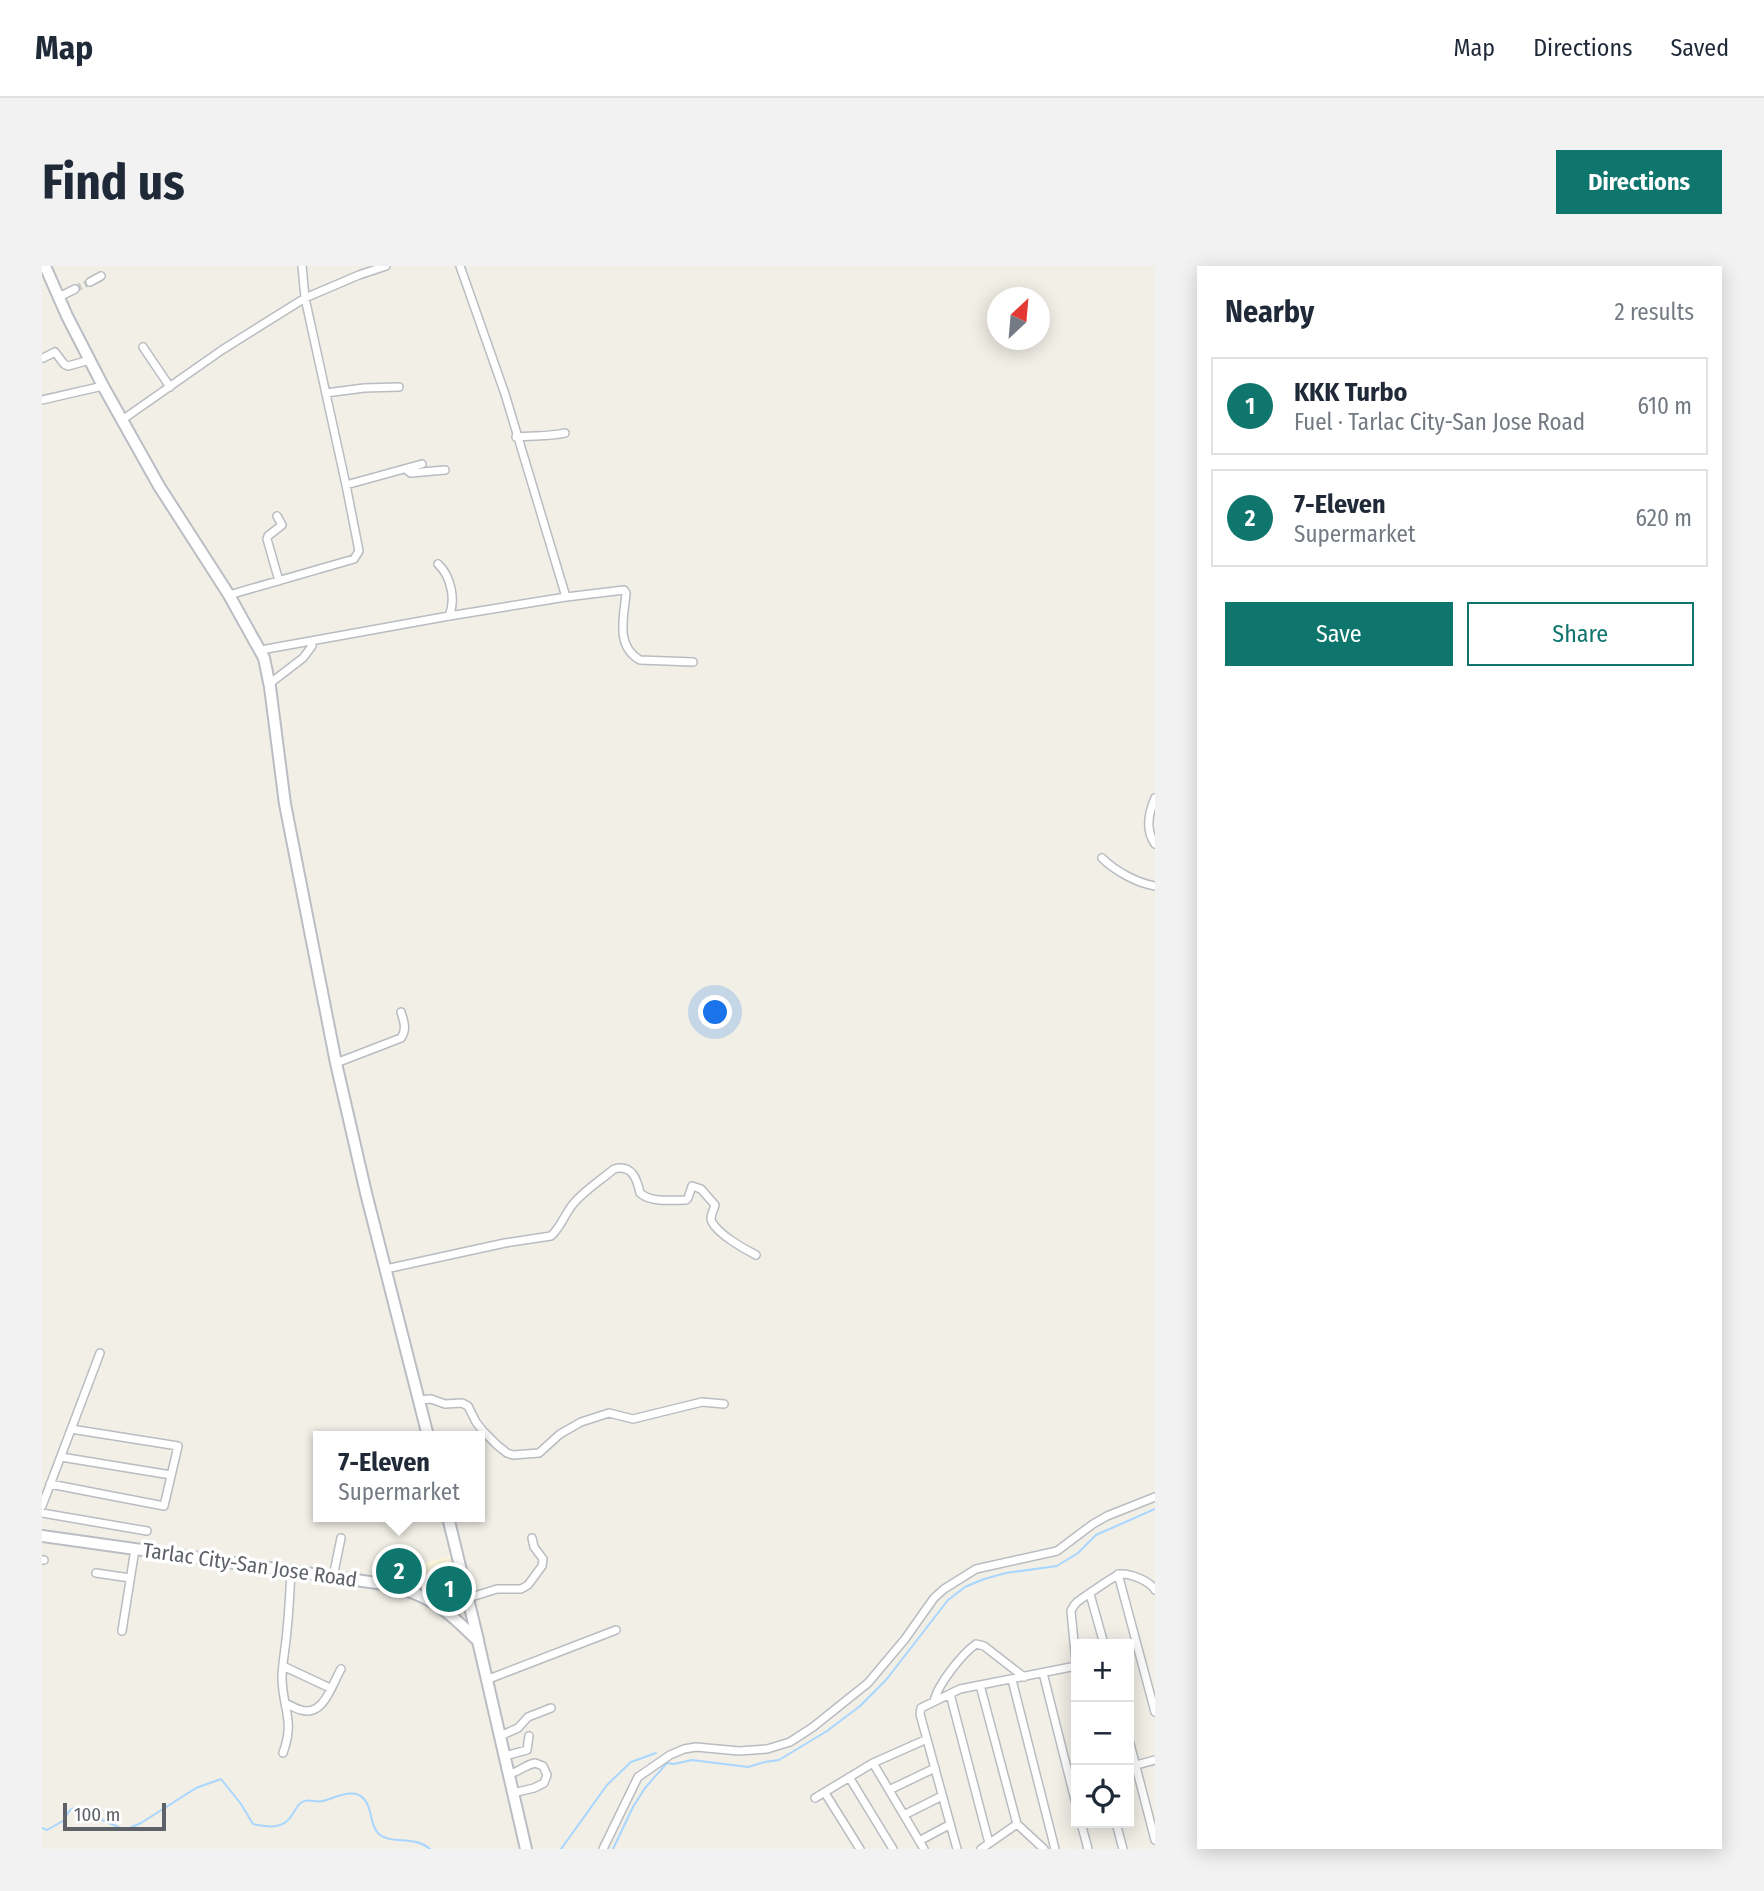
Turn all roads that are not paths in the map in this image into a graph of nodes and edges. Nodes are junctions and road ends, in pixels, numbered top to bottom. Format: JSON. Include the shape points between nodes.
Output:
{"nodes":[{"id":1,"x":302,"y":266,"type":"edge"},
{"id":2,"x":386,"y":266,"type":"edge"},
{"id":3,"x":460,"y":266,"type":"edge"},
{"id":4,"x":49,"y":267,"type":"edge"},
{"id":5,"x":101,"y":276,"type":"dead end"},
{"id":6,"x":90,"y":282,"type":"tunnel mouth"},
{"id":7,"x":75,"y":289,"type":"tunnel mouth"},
{"id":8,"x":59,"y":297,"type":"junction"},
{"id":9,"x":305,"y":298,"type":"junction"},
{"id":10,"x":143,"y":347,"type":"dead end"},
{"id":11,"x":43,"y":358,"type":"edge"},
{"id":12,"x":90,"y":360,"type":"junction"},
{"id":13,"x":103,"y":386,"type":"junction"},
{"id":14,"x":170,"y":387,"type":"junction"},
{"id":15,"x":399,"y":387,"type":"dead end"},
{"id":16,"x":326,"y":393,"type":"junction"},
{"id":17,"x":42,"y":400,"type":"edge"},
{"id":18,"x":122,"y":419,"type":"junction"},
{"id":19,"x":565,"y":433,"type":"dead end"},
{"id":20,"x":516,"y":437,"type":"junction"},
{"id":21,"x":422,"y":464,"type":"dead end"},
{"id":22,"x":408,"y":468,"type":"junction"},
{"id":23,"x":445,"y":471,"type":"dead end"},
{"id":24,"x":346,"y":485,"type":"junction"},
{"id":25,"x":278,"y":516,"type":"dead end"},
{"id":26,"x":438,"y":564,"type":"dead end"},
{"id":27,"x":279,"y":581,"type":"junction"},
{"id":28,"x":229,"y":595,"type":"junction"},
{"id":29,"x":566,"y":597,"type":"junction"},
{"id":30,"x":449,"y":616,"type":"junction"},
{"id":31,"x":312,"y":646,"type":"dead end"},
{"id":32,"x":261,"y":650,"type":"junction"},
{"id":33,"x":693,"y":662,"type":"dead end"},
{"id":34,"x":269,"y":684,"type":"junction"},
{"id":35,"x":1155,"y":798,"type":"edge"},
{"id":36,"x":1155,"y":844,"type":"edge"},
{"id":37,"x":1102,"y":859,"type":"dead end"},
{"id":38,"x":1155,"y":886,"type":"edge"},
{"id":39,"x":401,"y":1012,"type":"dead end"},
{"id":40,"x":336,"y":1063,"type":"junction"},
{"id":41,"x":755,"y":1255,"type":"dead end"},
{"id":42,"x":386,"y":1269,"type":"junction"},
{"id":43,"x":100,"y":1353,"type":"dead end"},
{"id":44,"x":419,"y":1400,"type":"junction"},
{"id":45,"x":724,"y":1405,"type":"dead end"},
{"id":46,"x":71,"y":1429,"type":"junction"},
{"id":47,"x":427,"y":1431,"type":"edge"},
{"id":48,"x":484,"y":1431,"type":"edge"},
{"id":49,"x":485,"y":1432,"type":"edge"},
{"id":50,"x":61,"y":1457,"type":"junction"},
{"id":51,"x":171,"y":1475,"type":"junction"},
{"id":52,"x":50,"y":1484,"type":"junction"},
{"id":53,"x":1155,"y":1497,"type":"edge"},
{"id":54,"x":42,"y":1506,"type":"edge"},
{"id":55,"x":42,"y":1513,"type":"edge"},
{"id":56,"x":449,"y":1522,"type":"edge"},
{"id":57,"x":147,"y":1531,"type":"dead end"},
{"id":58,"x":42,"y":1536,"type":"edge"},
{"id":59,"x":341,"y":1538,"type":"dead end"},
{"id":60,"x":532,"y":1538,"type":"dead end"},
{"id":61,"x":135,"y":1549,"type":"junction"},
{"id":62,"x":291,"y":1571,"type":"junction"},
{"id":63,"x":96,"y":1573,"type":"dead end"},
{"id":64,"x":1118,"y":1574,"type":"junction"},
{"id":65,"x":333,"y":1577,"type":"junction"},
{"id":66,"x":130,"y":1578,"type":"junction"},
{"id":67,"x":1155,"y":1590,"type":"edge"},
{"id":68,"x":1090,"y":1594,"type":"junction"},
{"id":69,"x":468,"y":1598,"type":"junction"},
{"id":70,"x":616,"y":1630,"type":"dead end"},
{"id":71,"x":122,"y":1631,"type":"dead end"},
{"id":72,"x":1073,"y":1639,"type":"edge"},
{"id":73,"x":1103,"y":1639,"type":"edge"},
{"id":74,"x":478,"y":1642,"type":"junction"},
{"id":75,"x":1071,"y":1665,"type":"edge"},
{"id":76,"x":283,"y":1666,"type":"junction"},
{"id":77,"x":341,"y":1669,"type":"dead end"},
{"id":78,"x":1043,"y":1673,"type":"junction"},
{"id":79,"x":1024,"y":1677,"type":"junction"},
{"id":80,"x":1012,"y":1679,"type":"junction"},
{"id":81,"x":486,"y":1680,"type":"junction"},
{"id":82,"x":980,"y":1685,"type":"junction"},
{"id":83,"x":330,"y":1688,"type":"junction"},
{"id":84,"x":950,"y":1694,"type":"junction"},
{"id":85,"x":934,"y":1701,"type":"junction"},
{"id":86,"x":285,"y":1703,"type":"junction"},
{"id":87,"x":551,"y":1708,"type":"dead end"},
{"id":88,"x":1155,"y":1713,"type":"edge"},
{"id":89,"x":500,"y":1735,"type":"junction"},
{"id":90,"x":529,"y":1736,"type":"dead end"},
{"id":91,"x":927,"y":1739,"type":"junction"},
{"id":92,"x":283,"y":1753,"type":"dead end"},
{"id":93,"x":505,"y":1756,"type":"junction"},
{"id":94,"x":1155,"y":1760,"type":"edge"},
{"id":95,"x":873,"y":1763,"type":"junction"},
{"id":96,"x":1134,"y":1765,"type":"edge"},
{"id":97,"x":934,"y":1768,"type":"junction"},
{"id":98,"x":1134,"y":1772,"type":"edge"},
{"id":99,"x":509,"y":1774,"type":"junction"},
{"id":100,"x":849,"y":1777,"type":"junction"},
{"id":101,"x":1071,"y":1781,"type":"edge"},
{"id":102,"x":889,"y":1790,"type":"junction"},
{"id":103,"x":513,"y":1793,"type":"junction"},
{"id":104,"x":825,"y":1793,"type":"junction"},
{"id":105,"x":942,"y":1796,"type":"junction"},
{"id":106,"x":815,"y":1798,"type":"dead end"},
{"id":107,"x":904,"y":1815,"type":"junction"},
{"id":108,"x":1017,"y":1824,"type":"junction"},
{"id":109,"x":949,"y":1825,"type":"junction"},
{"id":110,"x":1082,"y":1828,"type":"edge"},
{"id":111,"x":1117,"y":1828,"type":"edge"},
{"id":112,"x":1155,"y":1840,"type":"edge"},
{"id":113,"x":919,"y":1841,"type":"junction"},
{"id":114,"x":989,"y":1843,"type":"junction"},
{"id":115,"x":526,"y":1849,"type":"edge"},
{"id":116,"x":603,"y":1849,"type":"edge"},
{"id":117,"x":860,"y":1849,"type":"edge"},
{"id":118,"x":893,"y":1849,"type":"edge"},
{"id":119,"x":924,"y":1849,"type":"edge"},
{"id":120,"x":957,"y":1849,"type":"edge"},
{"id":121,"x":981,"y":1849,"type":"edge"},
{"id":122,"x":1044,"y":1849,"type":"edge"},
{"id":123,"x":1055,"y":1849,"type":"edge"},
{"id":124,"x":1088,"y":1849,"type":"edge"},
{"id":125,"x":1123,"y":1849,"type":"edge"}],
"edges":[{"from":1,"to":9,"type":"street"},
{"from":2,"to":9,"type":"street"},
{"from":3,"to":20,"type":"street"},
{"from":4,"to":8,"type":"street"},
{"from":5,"to":6,"type":"street"},
{"from":7,"to":8,"type":"street"},
{"from":8,"to":12,"type":"street"},
{"from":9,"to":14,"type":"street"},
{"from":9,"to":16,"type":"street"},
{"from":10,"to":14,"type":"street"},
{"from":11,"to":12,"type":"street","via":[[55,352],[68,366]]},
{"from":12,"to":13,"type":"street"},
{"from":13,"to":17,"type":"street"},
{"from":13,"to":18,"type":"street"},
{"from":14,"to":18,"type":"street"},
{"from":15,"to":16,"type":"street"},
{"from":16,"to":24,"type":"street"},
{"from":18,"to":28,"type":"street"},
{"from":19,"to":20,"type":"street"},
{"from":20,"to":29,"type":"street"},
{"from":21,"to":22,"type":"street"},
{"from":22,"to":23,"type":"street","via":[[411,473]]},
{"from":22,"to":24,"type":"street"},
{"from":24,"to":27,"type":"street","via":[[358,554]]},
{"from":25,"to":27,"type":"street","via":[[282,526],[267,539]]},
{"from":26,"to":30,"type":"street","via":[[451,591]]},
{"from":27,"to":28,"type":"street"},
{"from":28,"to":32,"type":"street"},
{"from":29,"to":30,"type":"street"},
{"from":29,"to":33,"type":"street","via":[[624,590],[622,639],[635,657]]},
{"from":30,"to":32,"type":"street"},
{"from":31,"to":34,"type":"street"},
{"from":32,"to":34,"type":"street"},
{"from":34,"to":40,"type":"street","via":[[285,804]]},
{"from":35,"to":36,"type":"street","via":[[1148,828]]},
{"from":37,"to":38,"type":"street","via":[[1135,880]]},
{"from":39,"to":40,"type":"street","via":[[405,1025],[401,1038]]},
{"from":40,"to":42,"type":"street"},
{"from":41,"to":42,"type":"street","via":[[712,1222],[715,1205],[701,1189],[692,1186],[686,1200],[646,1197],[633,1173],[620,1167],[575,1201],[551,1236]]},
{"from":42,"to":44,"type":"street"},
{"from":43,"to":46,"type":"street"},
{"from":44,"to":47,"type":"street"},
{"from":44,"to":48,"type":"street","via":[[468,1405]]},
{"from":45,"to":49,"type":"street","via":[[702,1402],[633,1419],[609,1413],[581,1422],[539,1452],[513,1455]]},
{"from":46,"to":50,"type":"street"},
{"from":46,"to":51,"type":"street","via":[[177,1446]]},
{"from":50,"to":51,"type":"street"},
{"from":50,"to":52,"type":"street"},
{"from":51,"to":52,"type":"street","via":[[164,1506]]},
{"from":52,"to":54,"type":"street"},
{"from":53,"to":116,"type":"street","via":[[1107,1516],[1058,1551],[976,1569],[951,1584],[934,1598],[868,1683],[790,1742],[738,1751],[696,1747],[670,1755],[638,1777]]},
{"from":55,"to":57,"type":"street"},
{"from":56,"to":69,"type":"street"},
{"from":58,"to":61,"type":"street","name":"Tarlac City-San Jose Road"},
{"from":59,"to":65,"type":"street"},
{"from":60,"to":69,"type":"street","via":[[543,1559],[528,1585]]},
{"from":61,"to":62,"type":"street","name":"Tarlac City-San Jose Road"},
{"from":61,"to":66,"type":"street"},
{"from":62,"to":65,"type":"street","name":"Tarlac City-San Jose Road"},
{"from":62,"to":76,"type":"street"},
{"from":63,"to":66,"type":"street"},
{"from":64,"to":67,"type":"street","via":[[1146,1582]]},
{"from":64,"to":68,"type":"street"},
{"from":64,"to":88,"type":"street"},
{"from":65,"to":74,"type":"street","name":"Tarlac City-San Jose Road","via":[[397,1587],[428,1598]]},
{"from":66,"to":71,"type":"street"},
{"from":68,"to":72,"type":"street","via":[[1070,1611]]},
{"from":68,"to":73,"type":"street"},
{"from":69,"to":74,"type":"street"},
{"from":70,"to":81,"type":"street"},
{"from":74,"to":81,"type":"street"},
{"from":75,"to":78,"type":"street"},
{"from":76,"to":83,"type":"street"},
{"from":76,"to":86,"type":"street"},
{"from":77,"to":83,"type":"street"},
{"from":78,"to":79,"type":"street"},
{"from":78,"to":101,"type":"street"},
{"from":79,"to":80,"type":"street"},
{"from":79,"to":85,"type":"street","via":[[976,1644]]},
{"from":80,"to":82,"type":"street"},
{"from":80,"to":123,"type":"street"},
{"from":81,"to":89,"type":"street"},
{"from":82,"to":84,"type":"street"},
{"from":82,"to":108,"type":"street"},
{"from":83,"to":86,"type":"street","via":[[316,1709],[301,1710]]},
{"from":84,"to":85,"type":"street"},
{"from":84,"to":114,"type":"street"},
{"from":85,"to":91,"type":"street","via":[[920,1709]]},
{"from":86,"to":92,"type":"street","via":[[289,1731]]},
{"from":87,"to":89,"type":"street"},
{"from":89,"to":93,"type":"street"},
{"from":90,"to":93,"type":"street","via":[[527,1750]]},
{"from":91,"to":95,"type":"street"},
{"from":91,"to":97,"type":"street"},
{"from":93,"to":99,"type":"street"},
{"from":94,"to":96,"type":"street"},
{"from":95,"to":100,"type":"street"},
{"from":95,"to":102,"type":"street"},
{"from":97,"to":102,"type":"street"},
{"from":97,"to":105,"type":"street"},
{"from":98,"to":112,"type":"street"},
{"from":99,"to":103,"type":"street"},
{"from":99,"to":103,"type":"street","via":[[535,1763],[543,1766],[547,1775],[544,1783]]},
{"from":100,"to":104,"type":"street"},
{"from":100,"to":118,"type":"street"},
{"from":102,"to":107,"type":"street"},
{"from":103,"to":115,"type":"street"},
{"from":104,"to":106,"type":"street"},
{"from":104,"to":117,"type":"street"},
{"from":105,"to":107,"type":"street"},
{"from":105,"to":109,"type":"street"},
{"from":107,"to":113,"type":"street"},
{"from":108,"to":114,"type":"street"},
{"from":108,"to":122,"type":"street"},
{"from":109,"to":113,"type":"street"},
{"from":109,"to":120,"type":"street"},
{"from":110,"to":124,"type":"street"},
{"from":111,"to":125,"type":"street"},
{"from":113,"to":119,"type":"street"},
{"from":114,"to":121,"type":"street"}]}
